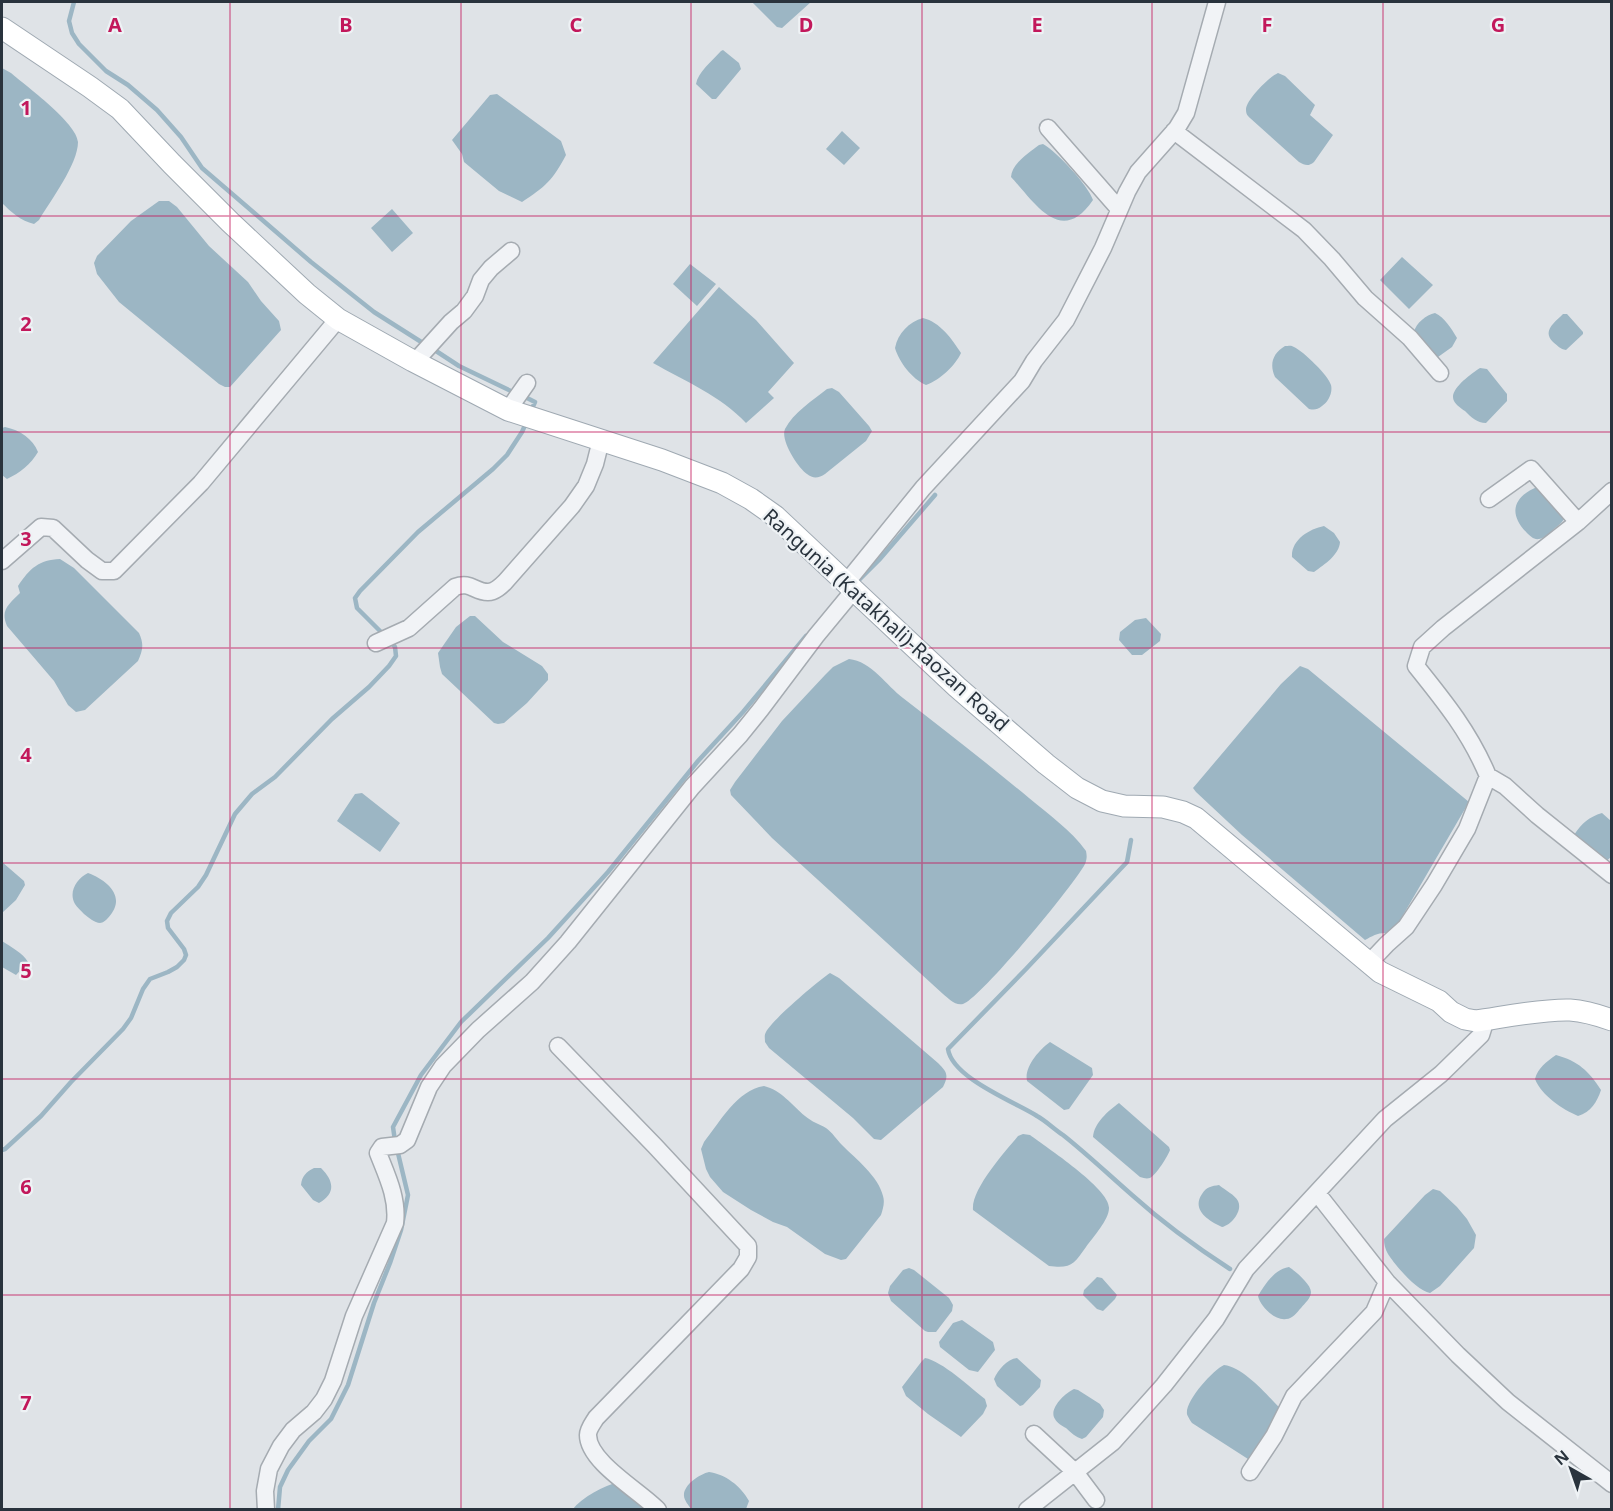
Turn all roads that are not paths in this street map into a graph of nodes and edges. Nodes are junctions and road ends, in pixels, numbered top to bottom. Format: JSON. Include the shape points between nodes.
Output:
{"nodes":[{"id":1,"x":1217,"y":2,"type":"edge"},
{"id":2,"x":2,"y":28,"type":"edge"},
{"id":3,"x":1048,"y":128,"type":"dead end"},
{"id":4,"x":1174,"y":131,"type":"junction"},
{"id":5,"x":1119,"y":209,"type":"junction"},
{"id":6,"x":511,"y":251,"type":"dead end"},
{"id":7,"x":338,"y":319,"type":"junction"},
{"id":8,"x":424,"y":353,"type":"junction"},
{"id":9,"x":1440,"y":373,"type":"dead end"},
{"id":10,"x":601,"y":440,"type":"junction"},
{"id":11,"x":1611,"y":491,"type":"edge"},
{"id":12,"x":1489,"y":499,"type":"dead end"},
{"id":13,"x":1578,"y":522,"type":"junction"},
{"id":14,"x":2,"y":561,"type":"edge"},
{"id":15,"x":850,"y":587,"type":"junction"},
{"id":16,"x":376,"y":643,"type":"dead end"},
{"id":17,"x":1488,"y":776,"type":"junction"},
{"id":18,"x":1611,"y":875,"type":"edge"},
{"id":19,"x":1369,"y":963,"type":"junction"},
{"id":20,"x":1486,"y":1019,"type":"junction"},
{"id":21,"x":1611,"y":1020,"type":"edge"},
{"id":22,"x":558,"y":1046,"type":"dead end"},
{"id":23,"x":1317,"y":1193,"type":"junction"},
{"id":24,"x":1387,"y":1282,"type":"junction"},
{"id":25,"x":1035,"y":1434,"type":"dead end"},
{"id":26,"x":1075,"y":1472,"type":"junction"},
{"id":27,"x":1250,"y":1472,"type":"dead end"},
{"id":28,"x":1611,"y":1484,"type":"edge"},
{"id":29,"x":1096,"y":1500,"type":"dead end"},
{"id":30,"x":266,"y":1509,"type":"edge"},
{"id":31,"x":658,"y":1509,"type":"edge"},
{"id":32,"x":1027,"y":1509,"type":"edge"}],
"edges":[{"from":1,"to":4,"type":"street","via":[[1186,113]]},
{"from":2,"to":7,"type":"main road","name":"Rangunia (Katakhali)-Raozan Road","via":[[120,110],[230,222]]},
{"from":3,"to":5,"type":"street"},
{"from":4,"to":5,"type":"street","via":[[1138,172]]},
{"from":4,"to":9,"type":"street","via":[[1304,230]]},
{"from":5,"to":15,"type":"street","via":[[1066,320],[1022,381],[923,488]]},
{"from":6,"to":8,"type":"street","via":[[491,268],[464,311]]},
{"from":7,"to":8,"type":"main road","name":"Rangunia (Katakhali)-Raozan Road"},
{"from":7,"to":14,"type":"street","via":[[201,483],[114,572],[102,571],[54,528],[41,527]]},
{"from":8,"to":10,"type":"main road","name":"Rangunia (Katakhali)-Raozan Road","via":[[517,399],[542,421]]},
{"from":10,"to":15,"type":"main road","name":"Rangunia (Katakhali)-Raozan Road","via":[[712,479],[751,498]]},
{"from":10,"to":16,"type":"street","via":[[586,486],[505,582],[488,592],[463,584],[455,587],[409,628]]},
{"from":11,"to":13,"type":"street"},
{"from":12,"to":13,"type":"street","via":[[1531,470]]},
{"from":13,"to":17,"type":"street","via":[[1422,647],[1416,666],[1455,716]]},
{"from":15,"to":19,"type":"main road","name":"Rangunia (Katakhali)-Raozan Road","via":[[957,687],[1077,789],[1102,801],[1163,807],[1196,818]]},
{"from":15,"to":30,"type":"street","via":[[761,709],[692,787],[568,942],[532,982],[443,1065],[429,1087],[407,1140],[382,1147],[378,1153],[392,1187],[395,1223],[354,1316],[324,1399],[293,1430],[269,1469]]},
{"from":17,"to":18,"type":"street"},
{"from":17,"to":19,"type":"street","via":[[1467,829],[1434,885],[1406,927]]},
{"from":19,"to":20,"type":"main road","name":"Rangunia (Katakhali)-Raozan Road","via":[[1439,1001],[1450,1012],[1465,1019]]},
{"from":20,"to":21,"type":"main road","name":"Rangunia (Katakhali)-Raozan Road","via":[[1570,1010]]},
{"from":20,"to":23,"type":"street","via":[[1480,1035],[1441,1074],[1385,1119]]},
{"from":22,"to":31,"type":"street","via":[[748,1246],[748,1257],[741,1269],[603,1410],[588,1432],[590,1446],[601,1462]]},
{"from":23,"to":24,"type":"street"},
{"from":23,"to":26,"type":"street","via":[[1246,1269],[1216,1319],[1164,1385],[1113,1442]]},
{"from":24,"to":27,"type":"street","via":[[1374,1312],[1294,1396],[1274,1437]]},
{"from":24,"to":28,"type":"street","via":[[1508,1402]]},
{"from":25,"to":26,"type":"street"},
{"from":26,"to":29,"type":"street"},
{"from":26,"to":32,"type":"street"}]}
